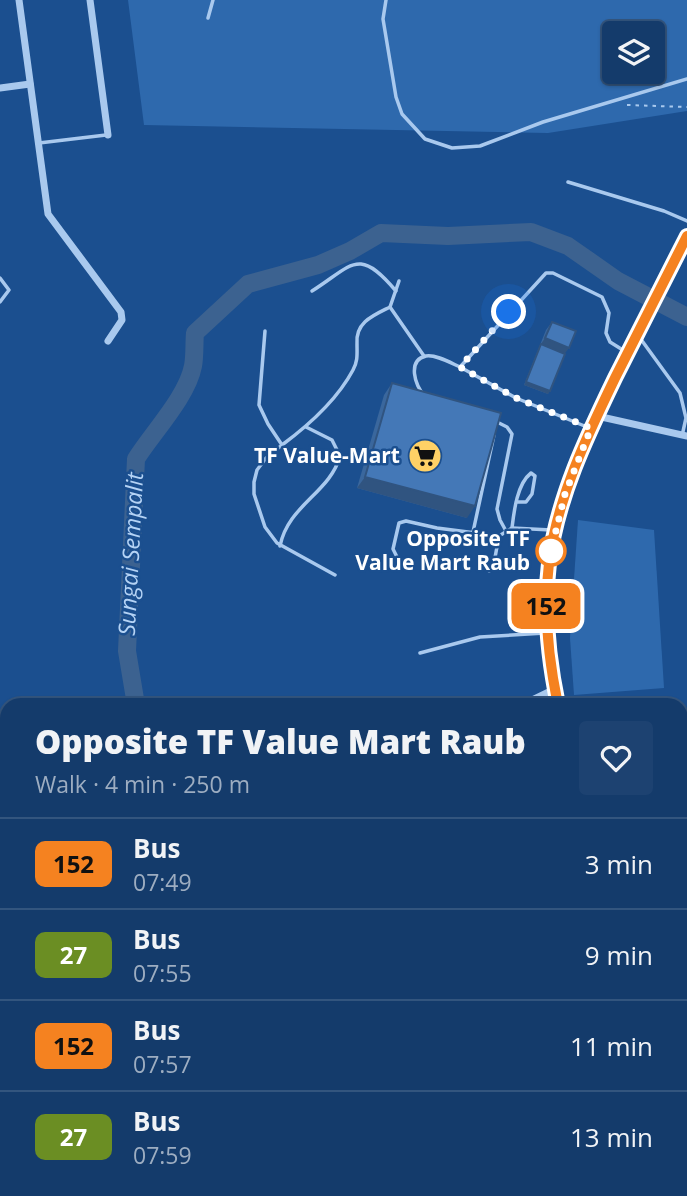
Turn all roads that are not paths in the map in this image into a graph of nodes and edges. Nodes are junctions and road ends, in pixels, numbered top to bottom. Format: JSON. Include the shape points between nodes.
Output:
{"nodes":[{"id":1,"x":19,"y":0,"type":"edge"},
{"id":2,"x":90,"y":0,"type":"edge"},
{"id":3,"x":213,"y":0,"type":"edge"},
{"id":4,"x":386,"y":0,"type":"edge"},
{"id":5,"x":208,"y":18,"type":"dead end"},
{"id":6,"x":687,"y":79,"type":"edge"},
{"id":7,"x":30,"y":83,"type":"junction"},
{"id":8,"x":0,"y":88,"type":"edge"},
{"id":9,"x":108,"y":135,"type":"joint"},
{"id":10,"x":39,"y":143,"type":"junction"},
{"id":11,"x":568,"y":182,"type":"dead end"},
{"id":12,"x":687,"y":221,"type":"edge"},
{"id":13,"x":687,"y":236,"type":"edge"},
{"id":14,"x":0,"y":278,"type":"edge"},
{"id":15,"x":399,"y":281,"type":"dead end"},
{"id":16,"x":396,"y":291,"type":"junction"},
{"id":17,"x":313,"y":292,"type":"dead end"},
{"id":18,"x":0,"y":302,"type":"edge"},
{"id":19,"x":390,"y":307,"type":"junction"},
{"id":20,"x":265,"y":331,"type":"dead end"},
{"id":21,"x":637,"y":334,"type":"junction"},
{"id":22,"x":108,"y":341,"type":"dead end"},
{"id":23,"x":628,"y":353,"type":"junction"},
{"id":24,"x":424,"y":356,"type":"junction"},
{"id":25,"x":460,"y":367,"type":"junction"},
{"id":26,"x":428,"y":398,"type":"edge"},
{"id":27,"x":597,"y":416,"type":"junction"},
{"id":28,"x":306,"y":427,"type":"junction"},
{"id":29,"x":591,"y":428,"type":"junction"},
{"id":30,"x":685,"y":436,"type":"edge"},
{"id":31,"x":282,"y":445,"type":"junction"},
{"id":32,"x":516,"y":502,"type":"junction"},
{"id":33,"x":512,"y":528,"type":"junction"},
{"id":34,"x":556,"y":530,"type":"junction"},
{"id":35,"x":506,"y":531,"type":"junction"},
{"id":36,"x":473,"y":532,"type":"junction"},
{"id":37,"x":499,"y":536,"type":"junction"},
{"id":38,"x":281,"y":546,"type":"junction"},
{"id":39,"x":397,"y":557,"type":"dead end"},
{"id":40,"x":489,"y":571,"type":"dead end"},
{"id":41,"x":335,"y":575,"type":"dead end"},
{"id":42,"x":546,"y":633,"type":"junction"},
{"id":43,"x":420,"y":653,"type":"dead end"},
{"id":44,"x":555,"y":689,"type":"junction"},
{"id":45,"x":536,"y":698,"type":"edge"},
{"id":46,"x":557,"y":698,"type":"edge"}],
"edges":[{"from":1,"to":7,"type":"street"},
{"from":2,"to":9,"type":"street"},
{"from":3,"to":5,"type":"lane"},
{"from":4,"to":6,"type":"lane","via":[[383,19],[402,114],[425,139],[452,148],[480,146],[554,118]]},
{"from":7,"to":8,"type":"street"},
{"from":7,"to":10,"type":"street"},
{"from":9,"to":10,"type":"lane"},
{"from":10,"to":22,"type":"street","via":[[48,214],[121,312],[122,320]]},
{"from":11,"to":12,"type":"lane"},
{"from":13,"to":21,"type":"main road"},
{"from":14,"to":18,"type":"lane","via":[[9,290]]},
{"from":15,"to":16,"type":"lane"},
{"from":16,"to":17,"type":"lane","via":[[372,267],[356,263]]},
{"from":16,"to":19,"type":"lane"},
{"from":19,"to":24,"type":"lane"},
{"from":19,"to":28,"type":"lane","via":[[361,325],[353,370]]},
{"from":20,"to":31,"type":"lane","via":[[259,405]]},
{"from":21,"to":23,"type":"main road"},
{"from":21,"to":30,"type":"lane","via":[[680,393]]},
{"from":23,"to":25,"type":"lane","via":[[610,342],[606,333],[609,313],[602,297],[546,273]]},
{"from":23,"to":27,"type":"main road"},
{"from":24,"to":25,"type":"lane"},
{"from":24,"to":26,"type":"lane","via":[[414,375],[415,384]]},
{"from":25,"to":29,"type":"lane","via":[[516,398]]},
{"from":27,"to":29,"type":"main road"},
{"from":27,"to":30,"type":"street"},
{"from":28,"to":31,"type":"lane"},
{"from":28,"to":38,"type":"lane","via":[[332,440],[340,456],[337,469],[289,521]]},
{"from":29,"to":34,"type":"main road"},
{"from":31,"to":38,"type":"lane","via":[[257,470],[254,494],[265,527]]},
{"from":32,"to":32,"type":"lane","via":[[526,477],[536,476],[526,502]]},
{"from":32,"to":33,"type":"lane"},
{"from":33,"to":34,"type":"lane"},
{"from":33,"to":35,"type":"lane"},
{"from":34,"to":42,"type":"main road","via":[[549,564]]},
{"from":35,"to":36,"type":"lane","via":[[497,509],[512,434],[496,422]]},
{"from":35,"to":37,"type":"lane"},
{"from":36,"to":37,"type":"lane"},
{"from":36,"to":39,"type":"lane","via":[[403,521],[397,526],[393,549]]},
{"from":37,"to":40,"type":"lane"},
{"from":38,"to":41,"type":"lane"},
{"from":42,"to":43,"type":"lane","via":[[480,637]]},
{"from":42,"to":44,"type":"main road"},
{"from":44,"to":45,"type":"street"},
{"from":44,"to":46,"type":"main road"}]}
